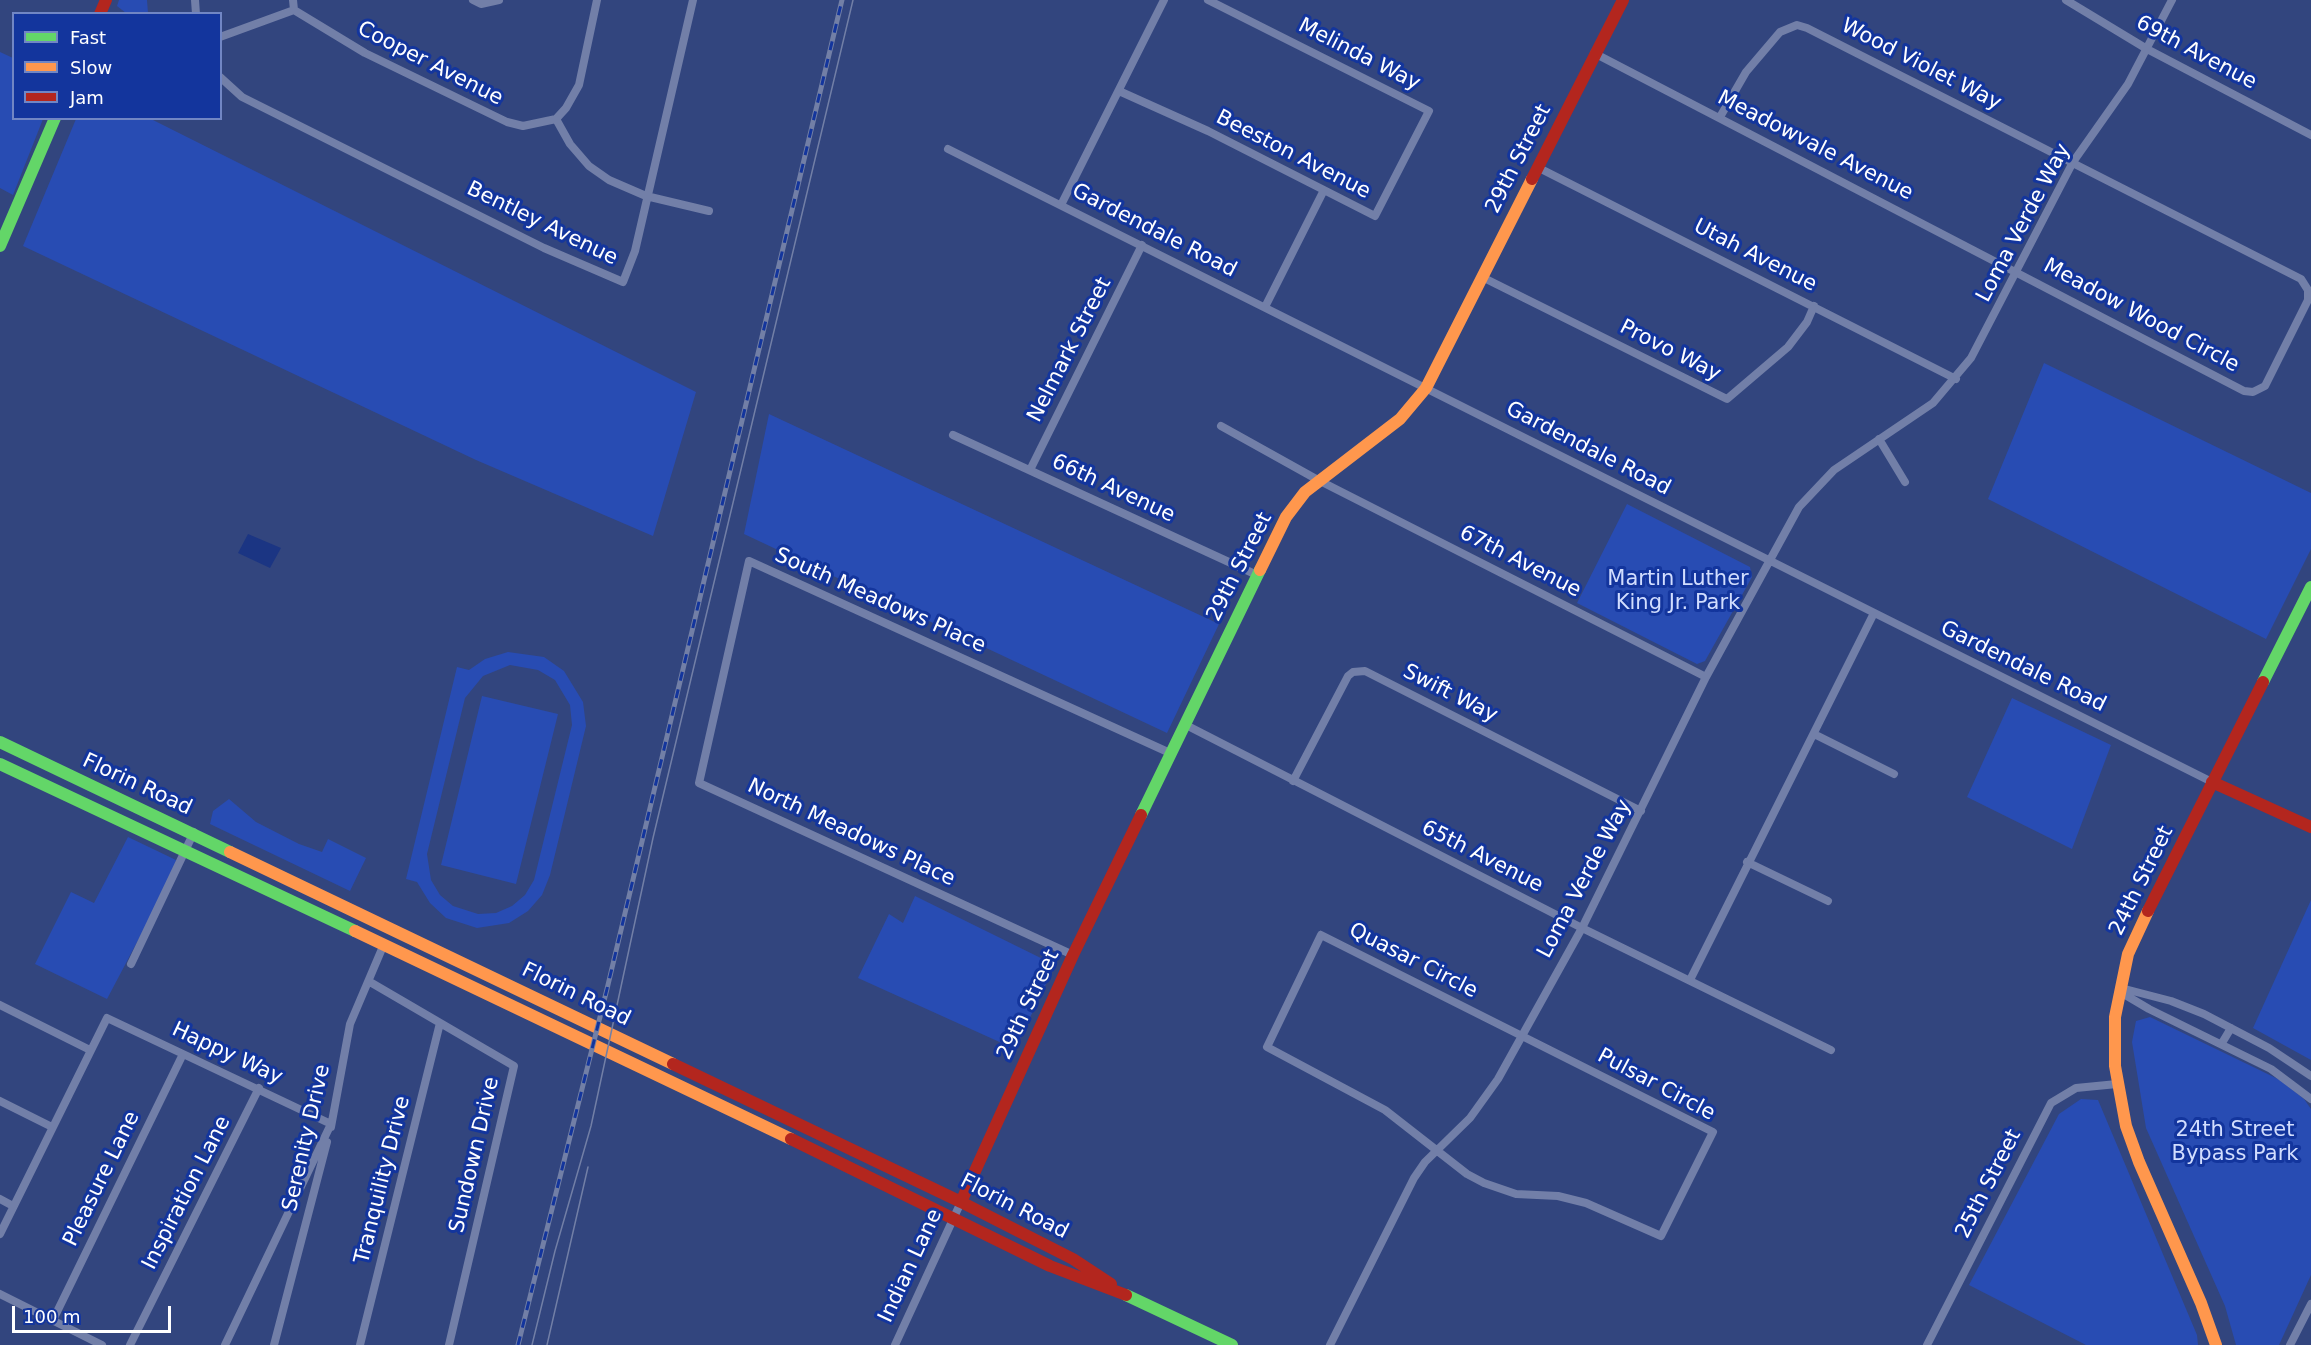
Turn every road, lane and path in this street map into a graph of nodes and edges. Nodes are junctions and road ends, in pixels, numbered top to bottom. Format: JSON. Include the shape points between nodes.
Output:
{"nodes":[{"id":1,"x":293,"y":0,"type":"edge"},
{"id":2,"x":473,"y":0,"type":"edge"},
{"id":3,"x":499,"y":0,"type":"edge"},
{"id":4,"x":597,"y":0,"type":"edge"},
{"id":5,"x":693,"y":0,"type":"edge"},
{"id":6,"x":1164,"y":0,"type":"edge"},
{"id":7,"x":1208,"y":0,"type":"edge"},
{"id":8,"x":1623,"y":0,"type":"edge"},
{"id":9,"x":2066,"y":0,"type":"edge"},
{"id":10,"x":2172,"y":0,"type":"edge"},
{"id":11,"x":294,"y":10,"type":"junction"},
{"id":12,"x":222,"y":36,"type":"edge"},
{"id":13,"x":2147,"y":49,"type":"junction"},
{"id":14,"x":1594,"y":53,"type":"junction"},
{"id":15,"x":222,"y":79,"type":"edge"},
{"id":16,"x":1119,"y":91,"type":"junction"},
{"id":17,"x":1429,"y":111,"type":"joint"},
{"id":18,"x":1720,"y":117,"type":"junction"},
{"id":19,"x":54,"y":120,"type":"edge"},
{"id":20,"x":556,"y":120,"type":"junction"},
{"id":21,"x":2311,"y":135,"type":"edge"},
{"id":22,"x":948,"y":149,"type":"dead end"},
{"id":23,"x":2073,"y":162,"type":"junction"},
{"id":24,"x":1537,"y":167,"type":"junction"},
{"id":25,"x":1324,"y":190,"type":"junction"},
{"id":26,"x":646,"y":196,"type":"junction"},
{"id":27,"x":1061,"y":205,"type":"junction"},
{"id":28,"x":709,"y":211,"type":"dead end"},
{"id":29,"x":1142,"y":245,"type":"junction"},
{"id":30,"x":0,"y":246,"type":"edge"},
{"id":31,"x":2018,"y":272,"type":"junction"},
{"id":32,"x":1482,"y":277,"type":"junction"},
{"id":33,"x":1814,"y":306,"type":"junction"},
{"id":34,"x":1265,"y":307,"type":"junction"},
{"id":35,"x":1956,"y":379,"type":"junction"},
{"id":36,"x":1426,"y":388,"type":"junction"},
{"id":37,"x":1221,"y":426,"type":"dead end"},
{"id":38,"x":953,"y":435,"type":"dead end"},
{"id":39,"x":1879,"y":439,"type":"junction"},
{"id":40,"x":1030,"y":470,"type":"junction"},
{"id":41,"x":1318,"y":480,"type":"junction"},
{"id":42,"x":1905,"y":482,"type":"dead end"},
{"id":43,"x":1769,"y":561,"type":"junction"},
{"id":44,"x":1257,"y":575,"type":"junction"},
{"id":45,"x":2311,"y":587,"type":"edge"},
{"id":46,"x":1874,"y":613,"type":"junction"},
{"id":47,"x":1706,"y":677,"type":"junction"},
{"id":48,"x":720,"y":692,"type":"joint"},
{"id":49,"x":1184,"y":724,"type":"junction"},
{"id":50,"x":1814,"y":734,"type":"junction"},
{"id":51,"x":0,"y":742,"type":"edge"},
{"id":52,"x":1170,"y":753,"type":"junction"},
{"id":53,"x":0,"y":764,"type":"edge"},
{"id":54,"x":1894,"y":774,"type":"dead end"},
{"id":55,"x":1293,"y":781,"type":"junction"},
{"id":56,"x":2212,"y":782,"type":"junction"},
{"id":57,"x":1641,"y":811,"type":"junction"},
{"id":58,"x":2311,"y":827,"type":"edge"},
{"id":59,"x":194,"y":832,"type":"junction"},
{"id":60,"x":186,"y":849,"type":"junction"},
{"id":61,"x":1747,"y":862,"type":"junction"},
{"id":62,"x":1828,"y":901,"type":"dead end"},
{"id":63,"x":1582,"y":928,"type":"junction"},
{"id":64,"x":410,"y":937,"type":"junction"},
{"id":65,"x":384,"y":944,"type":"junction"},
{"id":66,"x":1073,"y":955,"type":"junction"},
{"id":67,"x":131,"y":964,"type":"dead end"},
{"id":68,"x":1690,"y":980,"type":"junction"},
{"id":69,"x":370,"y":982,"type":"junction"},
{"id":70,"x":2121,"y":988,"type":"junction"},
{"id":71,"x":0,"y":1005,"type":"edge"},
{"id":72,"x":440,"y":1023,"type":"junction"},
{"id":73,"x":2231,"y":1028,"type":"junction"},
{"id":74,"x":1521,"y":1035,"type":"junction"},
{"id":75,"x":2222,"y":1043,"type":"junction"},
{"id":76,"x":90,"y":1050,"type":"junction"},
{"id":77,"x":1831,"y":1050,"type":"dead end"},
{"id":78,"x":183,"y":1054,"type":"junction"},
{"id":79,"x":2294,"y":1064,"type":"junction"},
{"id":80,"x":2311,"y":1076,"type":"edge"},
{"id":81,"x":2284,"y":1077,"type":"junction"},
{"id":82,"x":2117,"y":1083,"type":"junction"},
{"id":83,"x":259,"y":1088,"type":"junction"},
{"id":84,"x":2311,"y":1099,"type":"edge"},
{"id":85,"x":0,"y":1101,"type":"edge"},
{"id":86,"x":332,"y":1124,"type":"junction"},
{"id":87,"x":52,"y":1127,"type":"junction"},
{"id":88,"x":1437,"y":1149,"type":"junction"},
{"id":89,"x":0,"y":1200,"type":"edge"},
{"id":90,"x":961,"y":1202,"type":"junction"},
{"id":91,"x":14,"y":1206,"type":"junction"},
{"id":92,"x":953,"y":1218,"type":"junction"},
{"id":93,"x":0,"y":1234,"type":"edge"},
{"id":94,"x":0,"y":1294,"type":"edge"},
{"id":95,"x":1128,"y":1296,"type":"junction"},
{"id":96,"x":2311,"y":1304,"type":"edge"},
{"id":97,"x":53,"y":1320,"type":"junction"},
{"id":98,"x":102,"y":1345,"type":"edge"},
{"id":99,"x":130,"y":1345,"type":"edge"},
{"id":100,"x":225,"y":1345,"type":"edge"},
{"id":101,"x":274,"y":1345,"type":"edge"},
{"id":102,"x":360,"y":1345,"type":"edge"},
{"id":103,"x":449,"y":1345,"type":"edge"},
{"id":104,"x":895,"y":1345,"type":"edge"},
{"id":105,"x":1232,"y":1345,"type":"edge"},
{"id":106,"x":1329,"y":1345,"type":"edge"},
{"id":107,"x":1927,"y":1345,"type":"edge"},
{"id":108,"x":2216,"y":1345,"type":"edge"},
{"id":109,"x":2290,"y":1345,"type":"edge"}],
"edges":[{"from":1,"to":11,"type":"street"},
{"from":2,"to":3,"type":"street","via":[[481,4]]},
{"from":4,"to":20,"type":"street","via":[[579,85]]},
{"from":5,"to":26,"type":"street","name":"Bentley Avenue"},
{"from":6,"to":16,"type":"street"},
{"from":7,"to":17,"type":"street","name":"Melinda Way"},
{"from":8,"to":14,"type":"main road","name":"29th Street"},
{"from":9,"to":13,"type":"street","name":"69th Avenue"},
{"from":10,"to":13,"type":"street","name":"Loma Verde Way"},
{"from":11,"to":12,"type":"street"},
{"from":11,"to":20,"type":"street","name":"Cooper Avenue","via":[[365,53],[507,122],[523,126]]},
{"from":13,"to":21,"type":"street","name":"69th Avenue"},
{"from":13,"to":23,"type":"street","name":"Loma Verde Way","via":[[2128,84]]},
{"from":14,"to":18,"type":"street","name":"Meadowvale Avenue"},
{"from":14,"to":24,"type":"main road","name":"29th Street"},
{"from":15,"to":26,"type":"street","name":"Bentley Avenue","via":[[242,98],[544,248],[623,282],[635,251]]},
{"from":16,"to":25,"type":"street","name":"Beeston Avenue"},
{"from":16,"to":27,"type":"street"},
{"from":17,"to":25,"type":"street","name":"Beeston Avenue","via":[[1375,216]]},
{"from":18,"to":23,"type":"street","name":"Wood Violet Way","via":[[1755,60],[1780,32],[1797,25]]},
{"from":18,"to":31,"type":"street","name":"Meadowvale Avenue"},
{"from":19,"to":30,"type":"main road"},
{"from":20,"to":26,"type":"street","via":[[589,166],[609,180]]},
{"from":22,"to":27,"type":"street","name":"Gardendale Road"},
{"from":23,"to":31,"type":"street","name":"Loma Verde Way"},
{"from":23,"to":31,"type":"street","name":"Meadow Wood Circle","via":[[2301,279],[2308,290],[2308,300],[2275,367],[2265,386],[2253,392],[2244,391]]},
{"from":24,"to":32,"type":"main road","name":"29th Street"},
{"from":24,"to":33,"type":"street","name":"Utah Avenue"},
{"from":25,"to":34,"type":"street"},
{"from":26,"to":28,"type":"street"},
{"from":27,"to":29,"type":"street","name":"Gardendale Road"},
{"from":29,"to":34,"type":"street","name":"Gardendale Road"},
{"from":29,"to":40,"type":"street","name":"Nelmark Street"},
{"from":31,"to":35,"type":"street","name":"Loma Verde Way","via":[[1984,337]]},
{"from":32,"to":33,"type":"street","name":"Provo Way","via":[[1726,399],[1788,347]]},
{"from":32,"to":36,"type":"main road","name":"29th Street"},
{"from":33,"to":35,"type":"street","name":"Utah Avenue"},
{"from":34,"to":36,"type":"street","name":"Gardendale Road"},
{"from":35,"to":39,"type":"street","name":"Loma Verde Way","via":[[1916,416]]},
{"from":36,"to":41,"type":"main road","name":"29th Street","via":[[1400,419]]},
{"from":36,"to":43,"type":"street","name":"Gardendale Road"},
{"from":37,"to":41,"type":"street","name":"67th Avenue"},
{"from":38,"to":40,"type":"street","name":"66th Avenue"},
{"from":39,"to":42,"type":"street"},
{"from":39,"to":43,"type":"street","name":"Loma Verde Way","via":[[1856,453],[1799,507]]},
{"from":40,"to":44,"type":"street","name":"66th Avenue"},
{"from":41,"to":44,"type":"main road","name":"29th Street","via":[[1293,507]]},
{"from":41,"to":47,"type":"street","name":"67th Avenue"},
{"from":43,"to":46,"type":"street","name":"Gardendale Road"},
{"from":43,"to":47,"type":"street","name":"Loma Verde Way"},
{"from":44,"to":49,"type":"main road","name":"29th Street"},
{"from":45,"to":56,"type":"main road","name":"24th Street"},
{"from":46,"to":50,"type":"street"},
{"from":46,"to":56,"type":"street","name":"Gardendale Road"},
{"from":47,"to":57,"type":"street","name":"Loma Verde Way"},
{"from":48,"to":52,"type":"street","name":"South Meadows Place","via":[[749,561]]},
{"from":48,"to":66,"type":"street","name":"North Meadows Place","via":[[699,783]]},
{"from":49,"to":52,"type":"main road","name":"29th Street"},
{"from":49,"to":55,"type":"street","name":"65th Avenue"},
{"from":50,"to":54,"type":"street"},
{"from":50,"to":61,"type":"street"},
{"from":51,"to":59,"type":"main road","name":"Florin Road"},
{"from":52,"to":66,"type":"main road","name":"29th Street"},
{"from":53,"to":60,"type":"main road","name":"Florin Road"},
{"from":55,"to":57,"type":"street","name":"Swift Way","via":[[1348,676],[1365,671]]},
{"from":55,"to":63,"type":"street","name":"65th Avenue"},
{"from":56,"to":58,"type":"main road"},
{"from":56,"to":70,"type":"main road","name":"24th Street","via":[[2137,932]]},
{"from":57,"to":63,"type":"street","name":"Loma Verde Way"},
{"from":59,"to":60,"type":"street"},
{"from":59,"to":64,"type":"main road","name":"Florin Road"},
{"from":60,"to":65,"type":"main road","name":"Florin Road"},
{"from":60,"to":67,"type":"street"},
{"from":61,"to":62,"type":"street"},
{"from":61,"to":68,"type":"street"},
{"from":63,"to":68,"type":"street","name":"65th Avenue"},
{"from":63,"to":74,"type":"street","name":"Loma Verde Way"},
{"from":64,"to":65,"type":"main road"},
{"from":64,"to":90,"type":"main road","name":"Florin Road"},
{"from":65,"to":69,"type":"street","name":"Serenity Drive"},
{"from":65,"to":92,"type":"main road","name":"Florin Road"},
{"from":66,"to":90,"type":"main road","name":"29th Street"},
{"from":68,"to":77,"type":"street","name":"65th Avenue"},
{"from":69,"to":72,"type":"street","name":"Sundown Drive"},
{"from":69,"to":86,"type":"street","name":"Serenity Drive","via":[[350,1023]]},
{"from":70,"to":73,"type":"street","via":[[2171,1001]]},
{"from":70,"to":75,"type":"street","via":[[2149,1009]]},
{"from":70,"to":82,"type":"main road","name":"24th Street","via":[[2114,1041]]},
{"from":71,"to":76,"type":"street"},
{"from":72,"to":102,"type":"street","name":"Tranquility Drive"},
{"from":72,"to":103,"type":"street","name":"Sundown Drive","via":[[514,1066]]},
{"from":73,"to":75,"type":"street"},
{"from":73,"to":79,"type":"street"},
{"from":74,"to":88,"type":"street","name":"Loma Verde Way","via":[[1483,1101]]},
{"from":74,"to":88,"type":"street","name":"Quasar Circle","via":[[1321,934],[1267,1047],[1360,1094]]},
{"from":74,"to":88,"type":"street","name":"Pulsar Circle","via":[[1713,1132],[1661,1236],[1586,1203],[1499,1190],[1467,1174]]},
{"from":75,"to":81,"type":"street"},
{"from":76,"to":78,"type":"street","name":"Happy Way","via":[[107,1018]]},
{"from":76,"to":87,"type":"street"},
{"from":78,"to":83,"type":"street","name":"Happy Way"},
{"from":78,"to":97,"type":"street","name":"Pleasure Lane"},
{"from":79,"to":80,"type":"street"},
{"from":79,"to":81,"type":"street"},
{"from":81,"to":84,"type":"street"},
{"from":82,"to":107,"type":"street","name":"25th Street","via":[[2076,1088],[2051,1103]]},
{"from":82,"to":108,"type":"main road","name":"24th Street","via":[[2130,1139]]},
{"from":83,"to":86,"type":"street","name":"Happy Way"},
{"from":83,"to":99,"type":"street","name":"Inspiration Lane"},
{"from":85,"to":87,"type":"street"},
{"from":86,"to":100,"type":"street"},
{"from":86,"to":101,"type":"street","name":"Serenity Drive"},
{"from":87,"to":91,"type":"street"},
{"from":88,"to":106,"type":"street","name":"Loma Verde Way","via":[[1414,1178]]},
{"from":89,"to":91,"type":"street"},
{"from":90,"to":92,"type":"street","name":"Indian Lane"},
{"from":90,"to":95,"type":"main road","name":"Florin Road","via":[[1073,1259]]},
{"from":91,"to":93,"type":"street"},
{"from":92,"to":95,"type":"main road","name":"Florin Road","via":[[1066,1273]]},
{"from":92,"to":104,"type":"street","name":"Indian Lane"},
{"from":94,"to":97,"type":"street"},
{"from":95,"to":105,"type":"main road","name":"Florin Road"},
{"from":96,"to":109,"type":"street"},
{"from":97,"to":98,"type":"street"}]}
